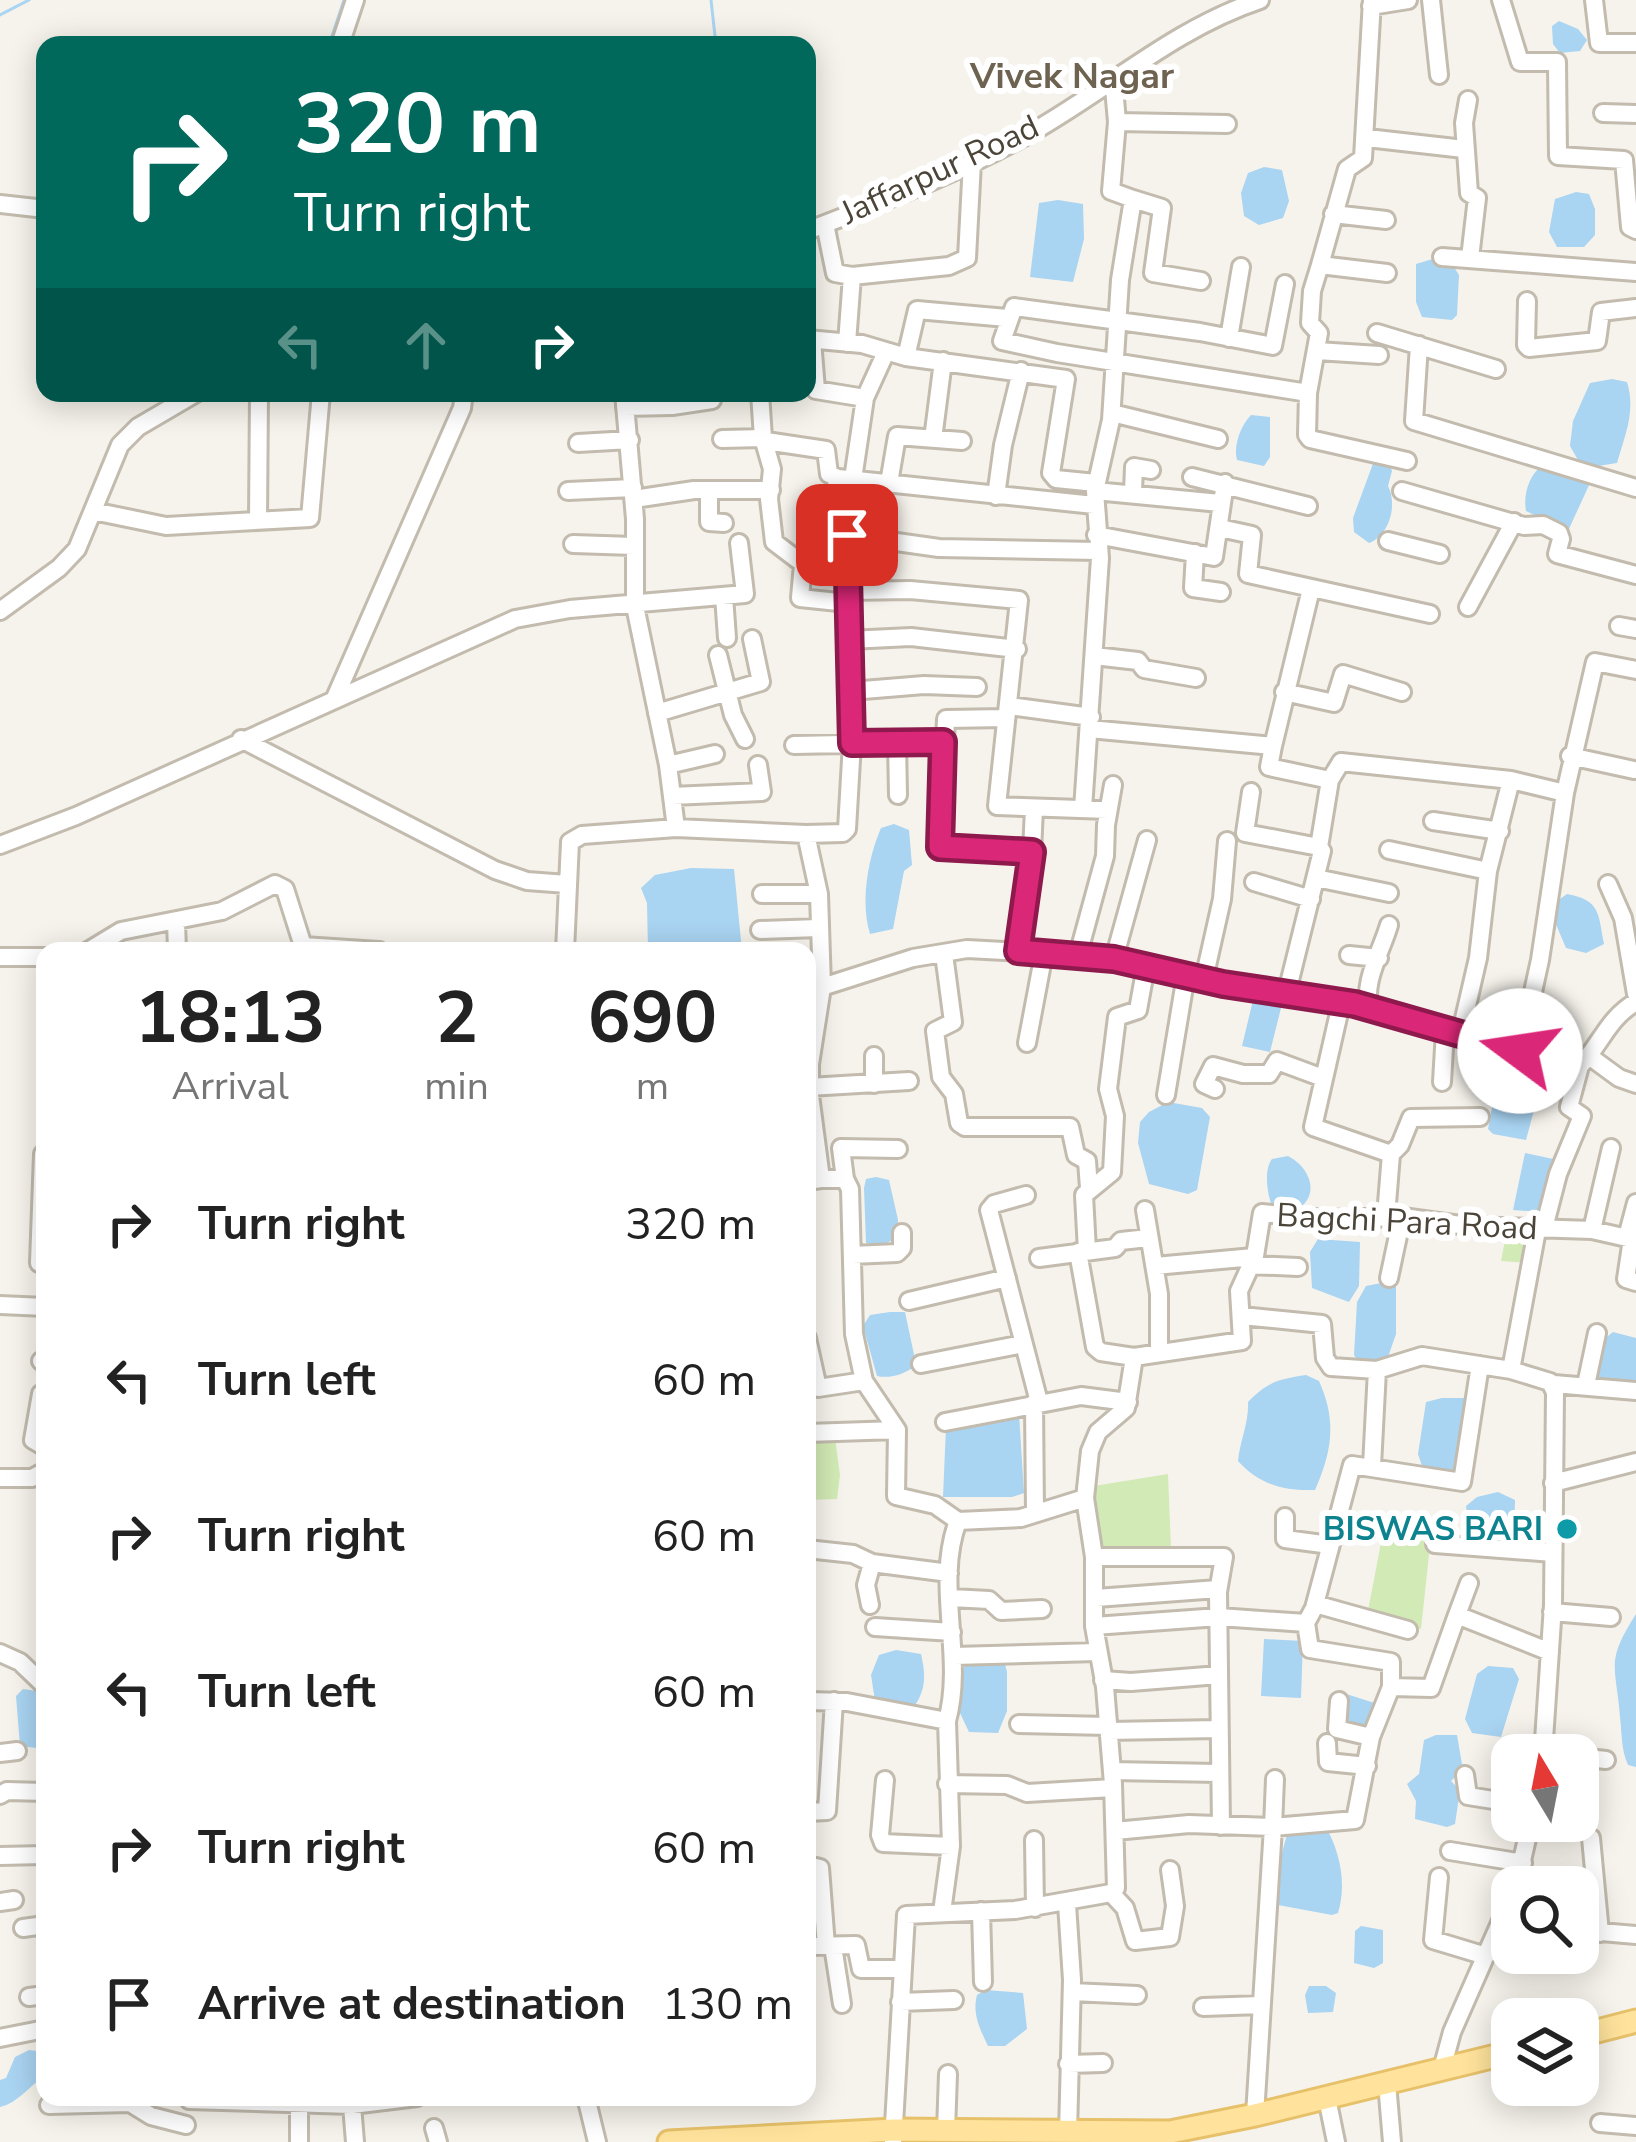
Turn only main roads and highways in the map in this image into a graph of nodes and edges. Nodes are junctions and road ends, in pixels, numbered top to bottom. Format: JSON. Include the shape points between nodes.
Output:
{"nodes":[{"id":1,"x":1636,"y":2021,"type":"edge"},
{"id":2,"x":1599,"y":2031,"type":"edge"},
{"id":3,"x":1491,"y":2057,"type":"edge"},
{"id":4,"x":894,"y":2136,"type":"edge"},
{"id":5,"x":1009,"y":2137,"type":"edge"},
{"id":6,"x":1171,"y":2137,"type":"edge"},
{"id":7,"x":669,"y":2142,"type":"edge"}],
"edges":[{"from":1,"to":2,"type":"main road"},
{"from":3,"to":6,"type":"main road"},
{"from":4,"to":5,"type":"main road"},
{"from":4,"to":7,"type":"main road"},
{"from":5,"to":6,"type":"main road"}]}
